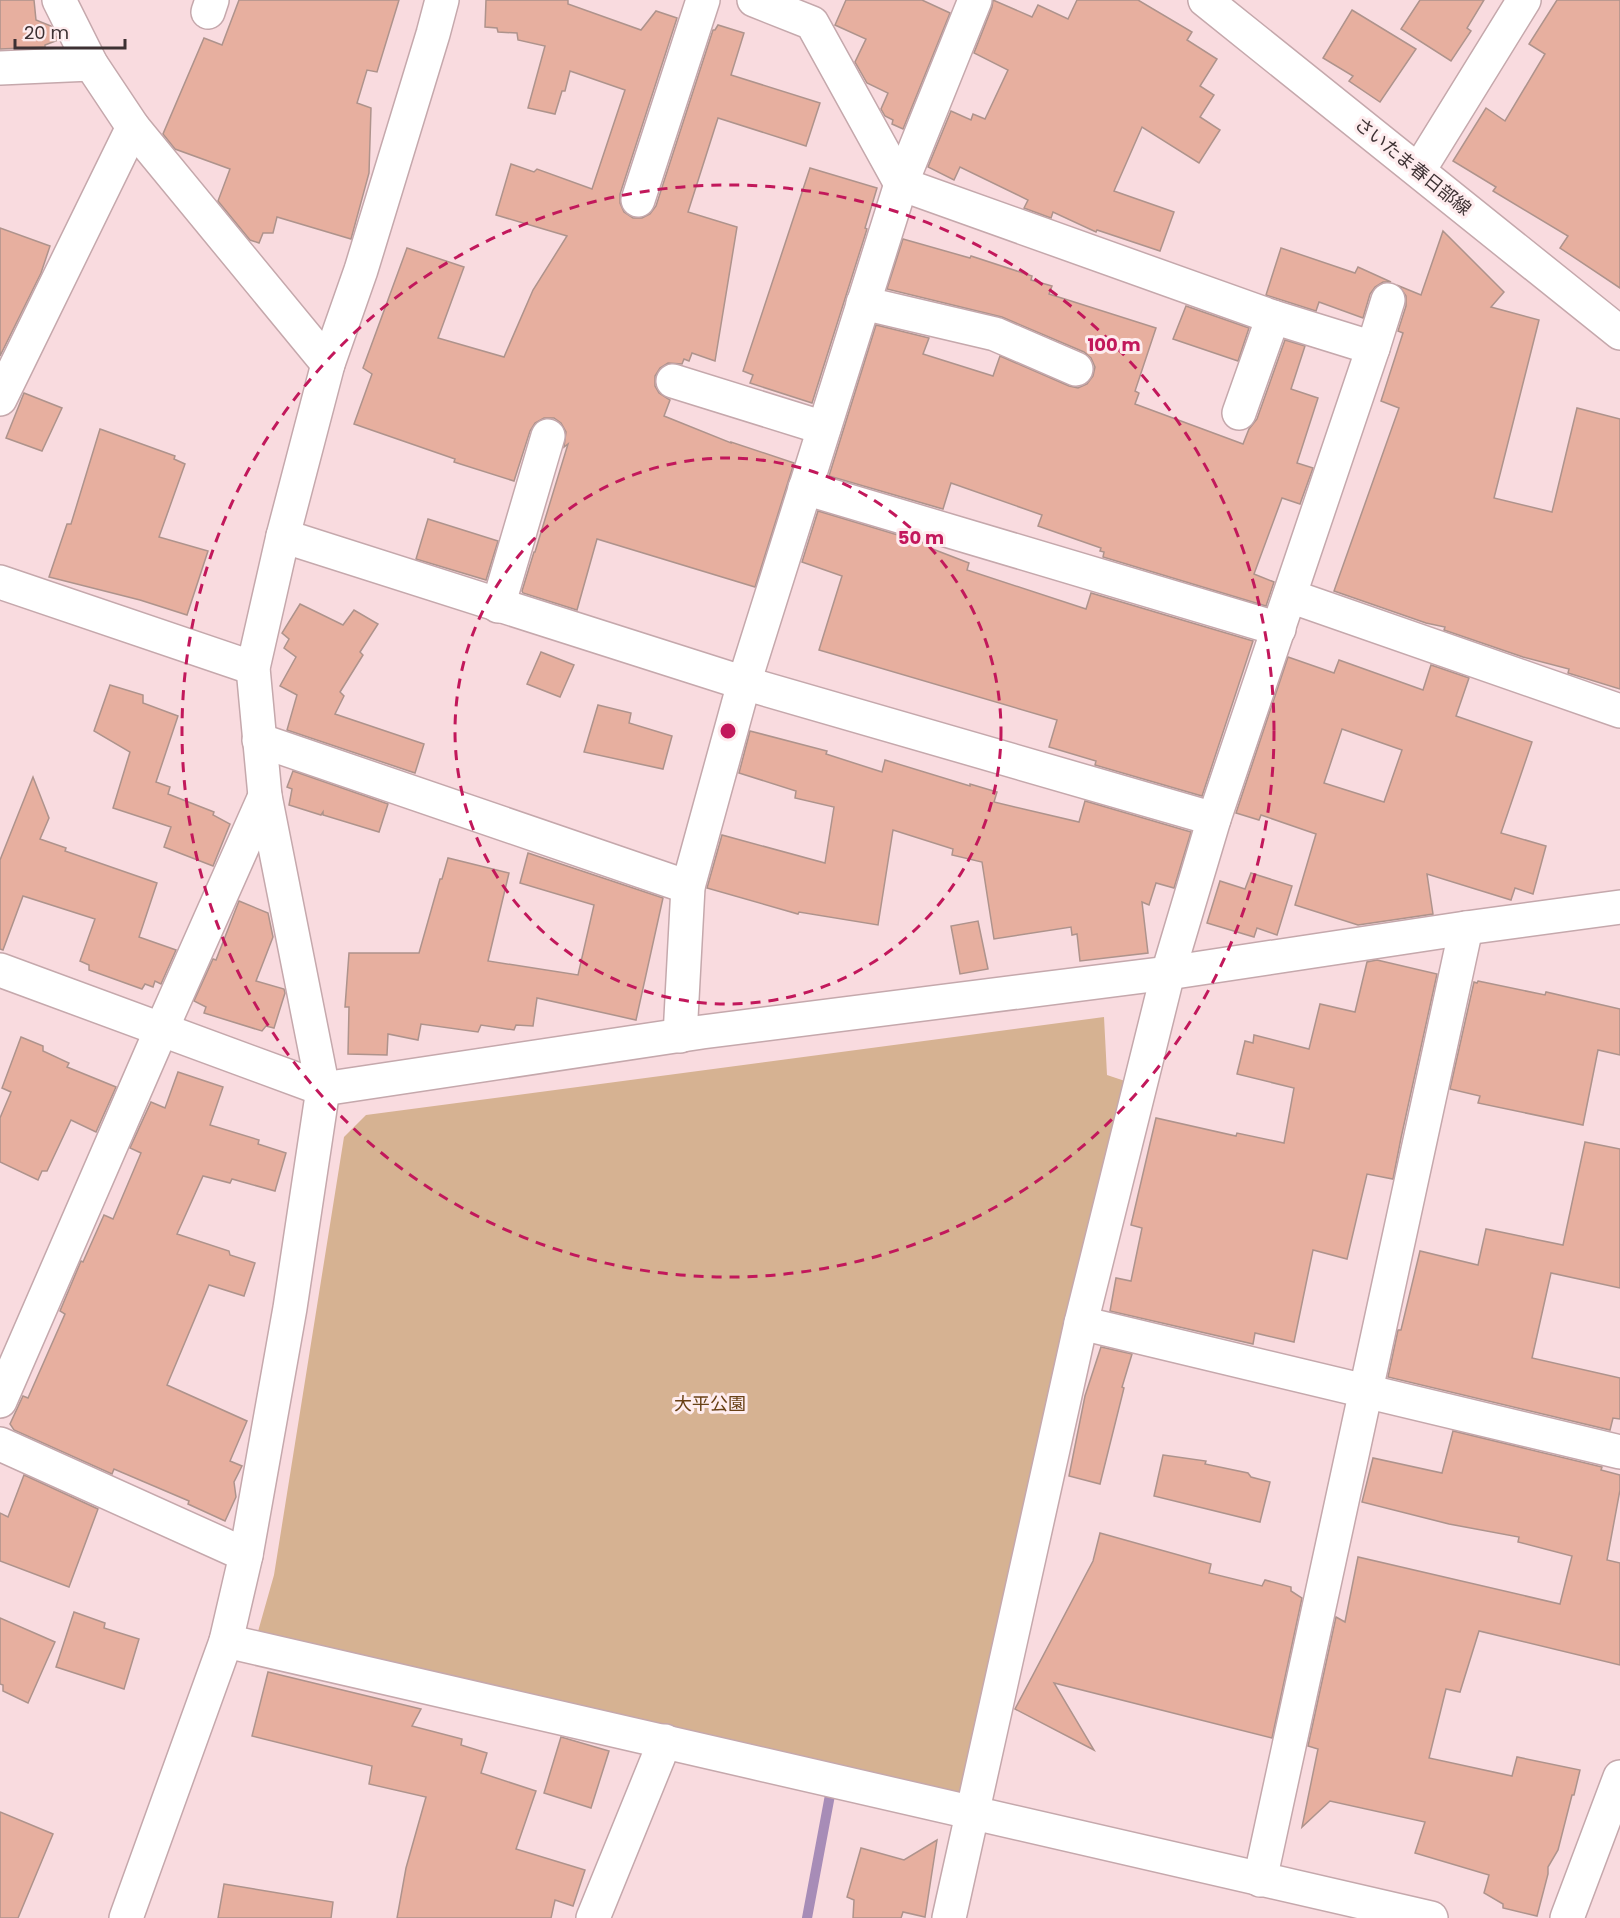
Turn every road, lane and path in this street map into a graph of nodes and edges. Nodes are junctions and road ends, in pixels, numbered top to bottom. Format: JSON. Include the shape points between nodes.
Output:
{"nodes":[{"id":1,"x":58,"y":0,"type":"edge"},
{"id":2,"x":441,"y":0,"type":"edge"},
{"id":3,"x":703,"y":0,"type":"edge"},
{"id":4,"x":754,"y":0,"type":"edge"},
{"id":5,"x":975,"y":0,"type":"edge"},
{"id":6,"x":1204,"y":0,"type":"edge"},
{"id":7,"x":1524,"y":0,"type":"edge"},
{"id":8,"x":91,"y":64,"type":"junction"},
{"id":9,"x":0,"y":68,"type":"edge"},
{"id":10,"x":133,"y":127,"type":"junction"},
{"id":11,"x":1419,"y":170,"type":"junction"},
{"id":12,"x":901,"y":184,"type":"junction"},
{"id":13,"x":638,"y":200,"type":"dead end"},
{"id":14,"x":1388,"y":300,"type":"dead end"},
{"id":15,"x":863,"y":303,"type":"junction"},
{"id":16,"x":1273,"y":317,"type":"junction"},
{"id":17,"x":1620,"y":333,"type":"edge"},
{"id":18,"x":1373,"y":348,"type":"junction"},
{"id":19,"x":10,"y":352,"type":"edge"},
{"id":20,"x":328,"y":364,"type":"junction"},
{"id":21,"x":1076,"y":369,"type":"dead end"},
{"id":22,"x":673,"y":381,"type":"dead end"},
{"id":23,"x":0,"y":399,"type":"edge"},
{"id":24,"x":1239,"y":413,"type":"dead end"},
{"id":25,"x":824,"y":428,"type":"junction"},
{"id":26,"x":548,"y":436,"type":"dead end"},
{"id":27,"x":805,"y":488,"type":"junction"},
{"id":28,"x":283,"y":536,"type":"junction"},
{"id":29,"x":0,"y":582,"type":"edge"},
{"id":30,"x":1290,"y":596,"type":"junction"},
{"id":31,"x":498,"y":606,"type":"junction"},
{"id":32,"x":1279,"y":629,"type":"junction"},
{"id":33,"x":253,"y":668,"type":"junction"},
{"id":34,"x":744,"y":683,"type":"junction"},
{"id":35,"x":1620,"y":711,"type":"edge"},
{"id":36,"x":259,"y":740,"type":"junction"},
{"id":37,"x":265,"y":796,"type":"junction"},
{"id":38,"x":1214,"y":819,"type":"junction"},
{"id":39,"x":688,"y":887,"type":"junction"},
{"id":40,"x":1620,"y":907,"type":"edge"},
{"id":41,"x":1466,"y":928,"type":"junction"},
{"id":42,"x":0,"y":970,"type":"edge"},
{"id":43,"x":1168,"y":973,"type":"junction"},
{"id":44,"x":162,"y":1028,"type":"junction"},
{"id":45,"x":680,"y":1036,"type":"junction"},
{"id":46,"x":323,"y":1089,"type":"junction"},
{"id":47,"x":1081,"y":1323,"type":"junction"},
{"id":48,"x":1366,"y":1391,"type":"junction"},
{"id":49,"x":0,"y":1401,"type":"edge"},
{"id":50,"x":0,"y":1444,"type":"edge"},
{"id":51,"x":1620,"y":1452,"type":"edge"},
{"id":52,"x":246,"y":1555,"type":"junction"},
{"id":53,"x":226,"y":1641,"type":"junction"},
{"id":54,"x":665,"y":1741,"type":"junction"},
{"id":55,"x":1620,"y":1778,"type":"edge"},
{"id":56,"x":972,"y":1813,"type":"junction"},
{"id":57,"x":1260,"y":1880,"type":"junction"},
{"id":58,"x":126,"y":1918,"type":"edge"},
{"id":59,"x":593,"y":1918,"type":"edge"},
{"id":60,"x":949,"y":1918,"type":"edge"},
{"id":61,"x":1431,"y":1918,"type":"edge"},
{"id":62,"x":1567,"y":1918,"type":"edge"}],
"edges":[{"from":1,"to":8,"type":"street"},
{"from":2,"to":20,"type":"street","via":[[361,270]]},
{"from":3,"to":13,"type":"street"},
{"from":4,"to":12,"type":"street","via":[[812,23]]},
{"from":5,"to":12,"type":"street"},
{"from":6,"to":11,"type":"street","name":"さいたま春日部線"},
{"from":7,"to":11,"type":"street"},
{"from":8,"to":9,"type":"street"},
{"from":8,"to":10,"type":"street"},
{"from":10,"to":19,"type":"street"},
{"from":10,"to":20,"type":"street"},
{"from":11,"to":17,"type":"street","name":"さいたま春日部線"},
{"from":12,"to":15,"type":"street"},
{"from":12,"to":16,"type":"street"},
{"from":14,"to":18,"type":"street"},
{"from":15,"to":21,"type":"street","via":[[995,334]]},
{"from":15,"to":25,"type":"street"},
{"from":16,"to":18,"type":"street"},
{"from":16,"to":24,"type":"street"},
{"from":18,"to":30,"type":"street"},
{"from":19,"to":23,"type":"street"},
{"from":20,"to":28,"type":"street"},
{"from":22,"to":25,"type":"street"},
{"from":25,"to":27,"type":"street"},
{"from":26,"to":31,"type":"street"},
{"from":27,"to":32,"type":"street"},
{"from":27,"to":34,"type":"street"},
{"from":28,"to":31,"type":"street"},
{"from":28,"to":33,"type":"street"},
{"from":29,"to":33,"type":"street"},
{"from":30,"to":32,"type":"street"},
{"from":30,"to":35,"type":"street"},
{"from":31,"to":34,"type":"street"},
{"from":32,"to":38,"type":"street"},
{"from":33,"to":36,"type":"street"},
{"from":34,"to":38,"type":"street"},
{"from":34,"to":39,"type":"street"},
{"from":36,"to":37,"type":"street"},
{"from":36,"to":39,"type":"street"},
{"from":37,"to":44,"type":"street"},
{"from":37,"to":46,"type":"street"},
{"from":38,"to":43,"type":"street"},
{"from":39,"to":45,"type":"street"},
{"from":40,"to":41,"type":"street"},
{"from":41,"to":43,"type":"street"},
{"from":41,"to":48,"type":"street"},
{"from":42,"to":44,"type":"street"},
{"from":43,"to":45,"type":"street"},
{"from":43,"to":47,"type":"street"},
{"from":44,"to":46,"type":"street"},
{"from":44,"to":49,"type":"street"},
{"from":45,"to":46,"type":"street"},
{"from":46,"to":52,"type":"street","via":[[290,1308]]},
{"from":47,"to":48,"type":"street"},
{"from":47,"to":56,"type":"street"},
{"from":48,"to":51,"type":"street"},
{"from":48,"to":57,"type":"street"},
{"from":50,"to":52,"type":"street"},
{"from":52,"to":53,"type":"street"},
{"from":53,"to":54,"type":"street"},
{"from":53,"to":58,"type":"street"},
{"from":54,"to":56,"type":"street"},
{"from":54,"to":59,"type":"street"},
{"from":55,"to":62,"type":"street"},
{"from":56,"to":57,"type":"street"},
{"from":56,"to":60,"type":"street"},
{"from":57,"to":61,"type":"street"}]}
